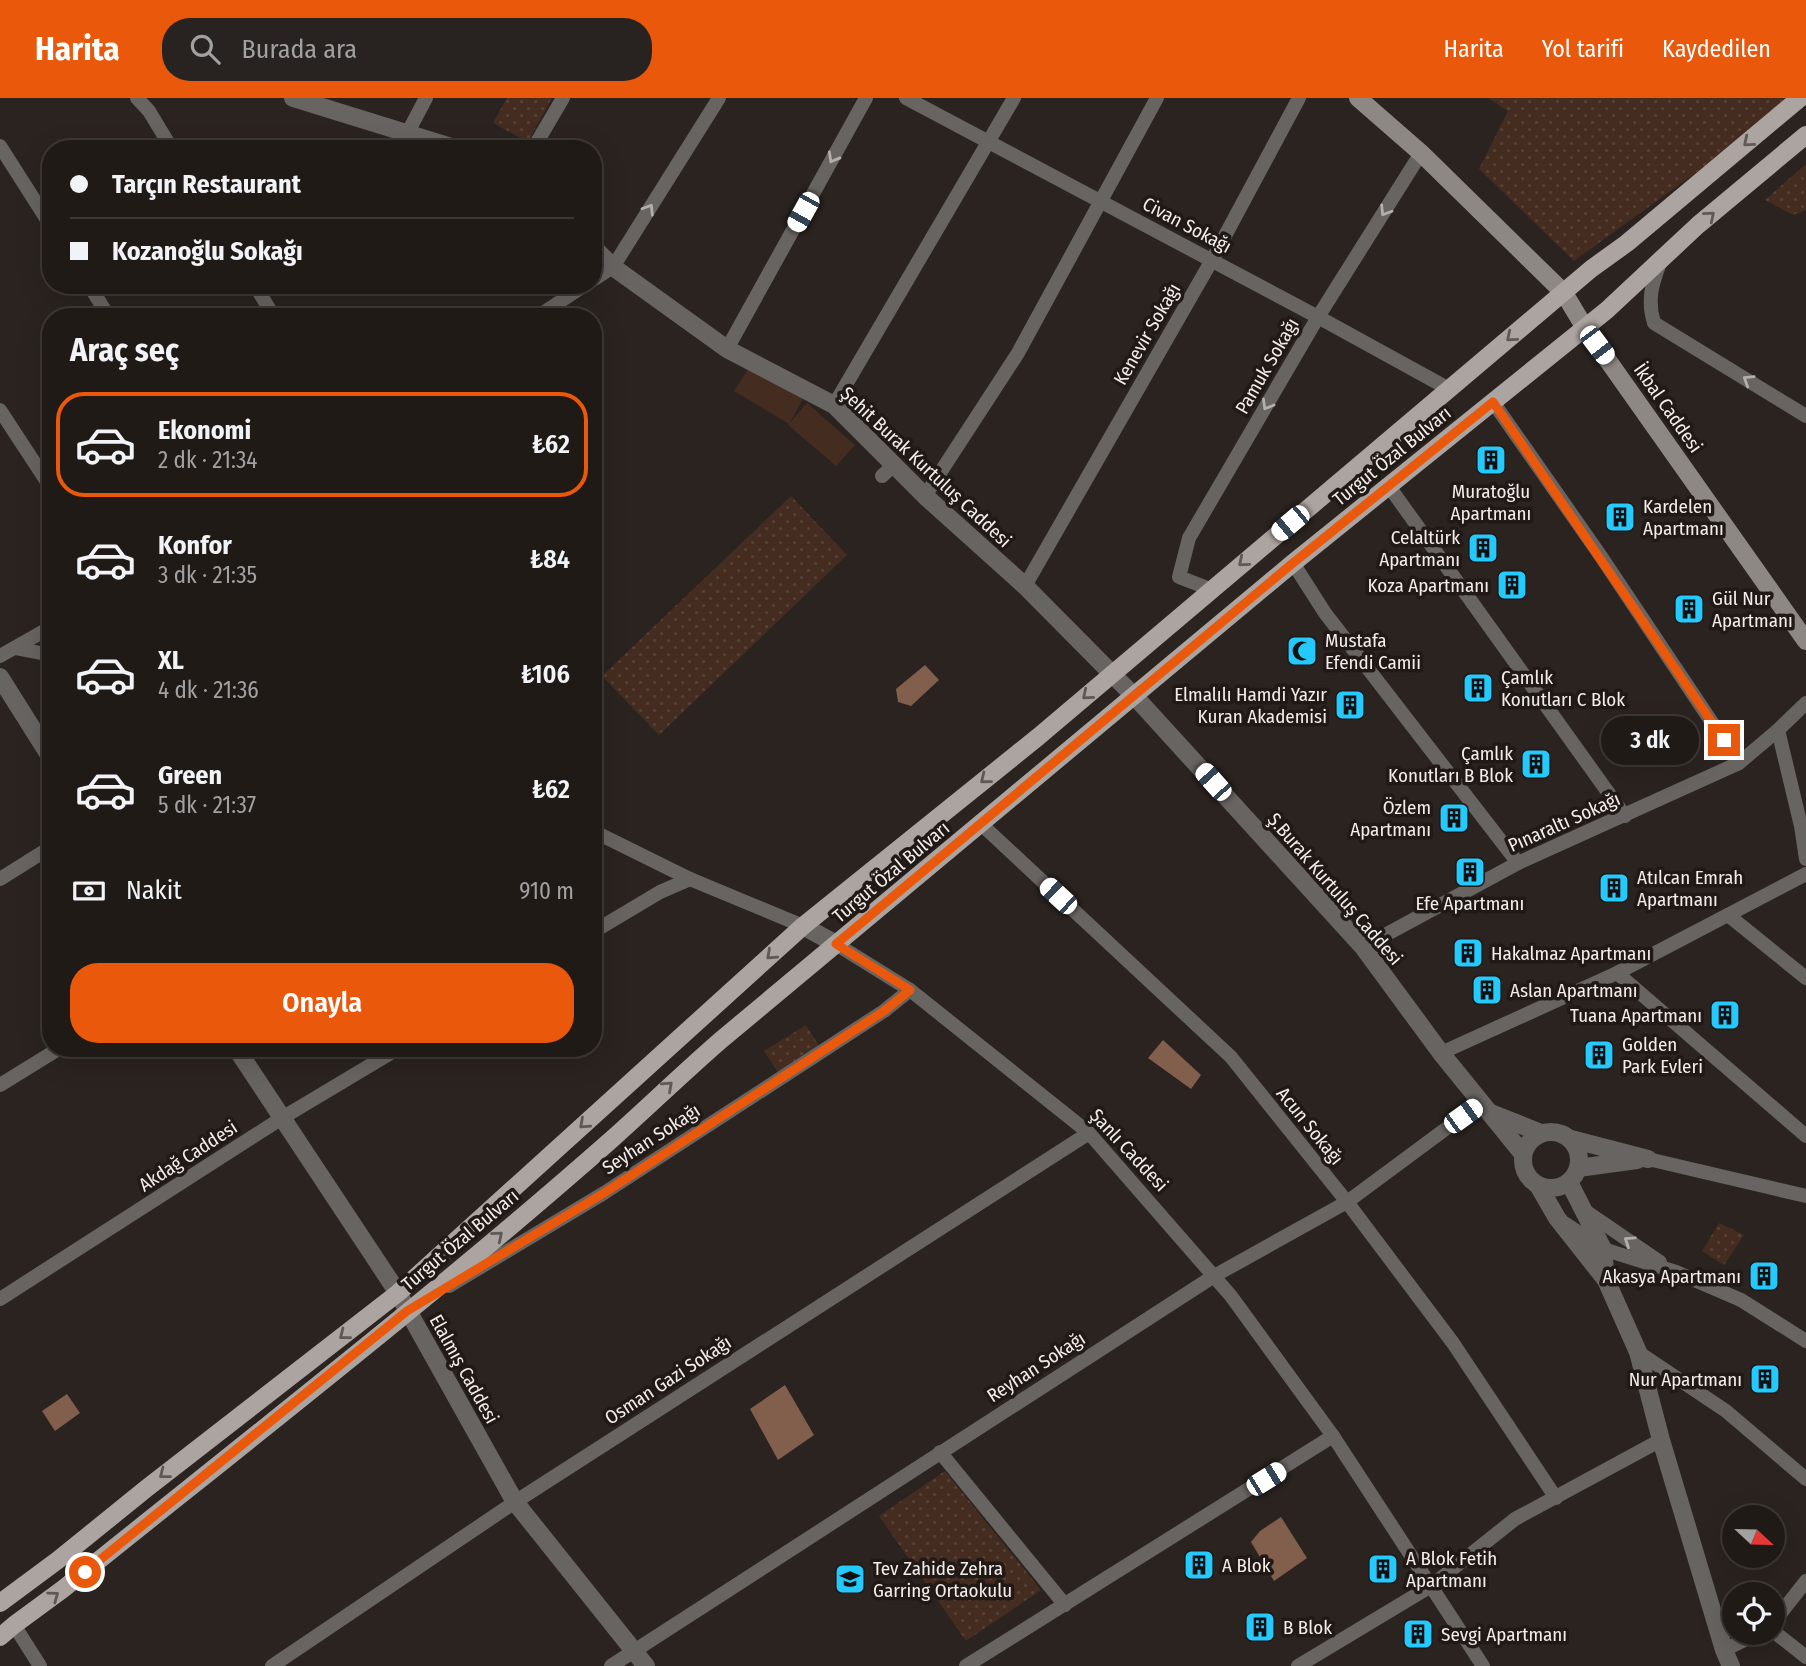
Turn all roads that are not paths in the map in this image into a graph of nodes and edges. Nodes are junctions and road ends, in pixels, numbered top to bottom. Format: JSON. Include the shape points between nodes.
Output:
{"nodes":[{"id":1,"x":137,"y":98,"type":"edge"},
{"id":2,"x":293,"y":98,"type":"edge"},
{"id":3,"x":426,"y":98,"type":"edge"},
{"id":4,"x":563,"y":98,"type":"edge"},
{"id":5,"x":719,"y":98,"type":"edge"},
{"id":6,"x":866,"y":98,"type":"edge"},
{"id":7,"x":906,"y":98,"type":"edge"},
{"id":8,"x":1014,"y":98,"type":"edge"},
{"id":9,"x":1157,"y":98,"type":"edge"},
{"id":10,"x":1299,"y":98,"type":"edge"},
{"id":11,"x":1358,"y":98,"type":"edge"},
{"id":12,"x":1800,"y":98,"type":"edge"},
{"id":13,"x":407,"y":134,"type":"junction"},
{"id":14,"x":1806,"y":135,"type":"edge"},
{"id":15,"x":167,"y":140,"type":"edge"},
{"id":16,"x":427,"y":140,"type":"edge"},
{"id":17,"x":538,"y":140,"type":"edge"},
{"id":18,"x":990,"y":141,"type":"junction"},
{"id":19,"x":0,"y":146,"type":"edge"},
{"id":20,"x":1421,"y":153,"type":"junction"},
{"id":21,"x":1101,"y":201,"type":"junction"},
{"id":22,"x":42,"y":212,"type":"edge"},
{"id":23,"x":602,"y":256,"type":"edge"},
{"id":24,"x":1212,"y":260,"type":"junction"},
{"id":25,"x":1660,"y":263,"type":"junction"},
{"id":26,"x":613,"y":267,"type":"junction"},
{"id":27,"x":602,"y":274,"type":"edge"},
{"id":28,"x":1564,"y":293,"type":"junction"},
{"id":29,"x":572,"y":294,"type":"edge"},
{"id":30,"x":550,"y":308,"type":"edge"},
{"id":31,"x":1318,"y":317,"type":"junction"},
{"id":32,"x":1585,"y":328,"type":"junction"},
{"id":33,"x":727,"y":349,"type":"junction"},
{"id":34,"x":1449,"y":389,"type":"junction"},
{"id":35,"x":1493,"y":402,"type":"junction"},
{"id":36,"x":834,"y":405,"type":"junction"},
{"id":37,"x":0,"y":410,"type":"edge"},
{"id":38,"x":1806,"y":416,"type":"edge"},
{"id":39,"x":42,"y":474,"type":"edge"},
{"id":40,"x":1388,"y":485,"type":"junction"},
{"id":41,"x":925,"y":496,"type":"junction"},
{"id":42,"x":1293,"y":563,"type":"junction"},
{"id":43,"x":1025,"y":586,"type":"junction"},
{"id":44,"x":1210,"y":589,"type":"junction"},
{"id":45,"x":42,"y":633,"type":"edge"},
{"id":46,"x":1806,"y":640,"type":"edge"},
{"id":47,"x":0,"y":648,"type":"edge"},
{"id":48,"x":17,"y":648,"type":"junction"},
{"id":49,"x":42,"y":653,"type":"edge"},
{"id":50,"x":0,"y":656,"type":"edge"},
{"id":51,"x":0,"y":677,"type":"edge"},
{"id":52,"x":1138,"y":700,"type":"joint"},
{"id":53,"x":1806,"y":703,"type":"edge"},
{"id":54,"x":1778,"y":730,"type":"junction"},
{"id":55,"x":42,"y":744,"type":"edge"},
{"id":56,"x":1739,"y":763,"type":"junction"},
{"id":57,"x":1625,"y":816,"type":"junction"},
{"id":58,"x":981,"y":824,"type":"junction"},
{"id":59,"x":602,"y":835,"type":"edge"},
{"id":60,"x":42,"y":853,"type":"edge"},
{"id":61,"x":1806,"y":859,"type":"edge"},
{"id":62,"x":1518,"y":863,"type":"junction"},
{"id":63,"x":1806,"y":874,"type":"edge"},
{"id":64,"x":690,"y":878,"type":"junction"},
{"id":65,"x":0,"y":879,"type":"edge"},
{"id":66,"x":1728,"y":915,"type":"junction"},
{"id":67,"x":803,"y":926,"type":"junction"},
{"id":68,"x":602,"y":927,"type":"edge"},
{"id":69,"x":836,"y":944,"type":"junction"},
{"id":70,"x":1363,"y":947,"type":"junction"},
{"id":71,"x":1617,"y":973,"type":"junction"},
{"id":72,"x":1806,"y":978,"type":"edge"},
{"id":73,"x":910,"y":990,"type":"junction"},
{"id":74,"x":1441,"y":1053,"type":"junction"},
{"id":75,"x":45,"y":1057,"type":"edge"},
{"id":76,"x":242,"y":1057,"type":"edge"},
{"id":77,"x":384,"y":1057,"type":"edge"},
{"id":78,"x":0,"y":1085,"type":"edge"},
{"id":79,"x":1486,"y":1108,"type":"junction"},
{"id":80,"x":282,"y":1118,"type":"junction"},
{"id":81,"x":1089,"y":1133,"type":"junction"},
{"id":82,"x":1541,"y":1133,"type":"junction"},
{"id":83,"x":1806,"y":1136,"type":"edge"},
{"id":84,"x":1571,"y":1139,"type":"junction"},
{"id":85,"x":1523,"y":1154,"type":"junction"},
{"id":86,"x":1648,"y":1159,"type":"junction"},
{"id":87,"x":1574,"y":1175,"type":"junction"},
{"id":88,"x":1538,"y":1185,"type":"junction"},
{"id":89,"x":1806,"y":1196,"type":"edge"},
{"id":90,"x":1347,"y":1202,"type":"junction"},
{"id":91,"x":1582,"y":1209,"type":"junction"},
{"id":92,"x":1557,"y":1218,"type":"junction"},
{"id":93,"x":1603,"y":1249,"type":"junction"},
{"id":94,"x":1676,"y":1272,"type":"junction"},
{"id":95,"x":1214,"y":1276,"type":"junction"},
{"id":96,"x":1606,"y":1280,"type":"junction"},
{"id":97,"x":398,"y":1293,"type":"junction"},
{"id":98,"x":0,"y":1299,"type":"edge"},
{"id":99,"x":407,"y":1311,"type":"junction"},
{"id":100,"x":1806,"y":1341,"type":"edge"},
{"id":101,"x":1638,"y":1352,"type":"junction"},
{"id":102,"x":1333,"y":1436,"type":"junction"},
{"id":103,"x":1661,"y":1440,"type":"junction"},
{"id":104,"x":940,"y":1452,"type":"junction"},
{"id":105,"x":1806,"y":1479,"type":"edge"},
{"id":106,"x":1556,"y":1498,"type":"junction"},
{"id":107,"x":515,"y":1502,"type":"junction"},
{"id":108,"x":1806,"y":1581,"type":"edge"},
{"id":109,"x":1431,"y":1586,"type":"junction"},
{"id":110,"x":1,"y":1600,"type":"edge"},
{"id":111,"x":1065,"y":1605,"type":"junction"},
{"id":112,"x":1785,"y":1608,"type":"edge"},
{"id":113,"x":14,"y":1625,"type":"junction"},
{"id":114,"x":0,"y":1637,"type":"edge"},
{"id":115,"x":1785,"y":1640,"type":"edge"},
{"id":116,"x":1744,"y":1645,"type":"edge"},
{"id":117,"x":1806,"y":1657,"type":"edge"},
{"id":118,"x":1728,"y":1658,"type":"edge"},
{"id":119,"x":641,"y":1659,"type":"edge"},
{"id":120,"x":40,"y":1666,"type":"edge"},
{"id":121,"x":272,"y":1666,"type":"edge"},
{"id":122,"x":611,"y":1666,"type":"edge"},
{"id":123,"x":966,"y":1666,"type":"edge"},
{"id":124,"x":1298,"y":1666,"type":"edge"},
{"id":125,"x":1483,"y":1666,"type":"edge"}],
"edges":[{"from":1,"to":15,"type":"street"},
{"from":2,"to":13,"type":"street"},
{"from":3,"to":13,"type":"street"},
{"from":4,"to":17,"type":"street"},
{"from":26,"to":5,"type":"street","one_way":true},
{"from":6,"to":33,"type":"street","one_way":true},
{"from":7,"to":18,"type":"street","name":"Civan Sokağı"},
{"from":8,"to":18,"type":"street"},
{"from":9,"to":21,"type":"street"},
{"from":10,"to":24,"type":"street","name":"Kenevir Sokağı"},
{"from":11,"to":20,"type":"main road","name":"İkbal Caddesi"},
{"from":12,"to":28,"type":"main road","name":"Turgut Özal Bulvarı","one_way":true},
{"from":13,"to":16,"type":"street"},
{"from":25,"to":14,"type":"main road","name":"Turgut Özal Bulvarı","one_way":true},
{"from":18,"to":21,"type":"street","name":"Civan Sokağı"},
{"from":18,"to":36,"type":"street"},
{"from":19,"to":22,"type":"street"},
{"from":20,"to":28,"type":"main road","name":"İkbal Caddesi"},
{"from":20,"to":31,"type":"street","name":"Pamuk Sokağı","one_way":true},
{"from":21,"to":24,"type":"street","name":"Civan Sokağı"},
{"from":21,"to":41,"type":"street","via":[[1018,354]]},
{"from":23,"to":26,"type":"street","name":"Şehit Burak Kurtuluş Caddesi"},
{"from":24,"to":31,"type":"street","name":"Civan Sokağı"},
{"from":24,"to":43,"type":"street","name":"Kenevir Sokağı"},
{"from":25,"to":32,"type":"main road","name":"Turgut Özal Bulvarı"},
{"from":38,"to":25,"type":"street","one_way":true,"via":[[1654,323],[1650,292]]},
{"from":26,"to":27,"type":"street"},
{"from":26,"to":33,"type":"street","name":"Şehit Burak Kurtuluş Caddesi"},
{"from":28,"to":32,"type":"main road","name":"İkbal Caddesi"},
{"from":28,"to":34,"type":"main road","name":"Turgut Özal Bulvarı","one_way":true},
{"from":29,"to":30,"type":"street"},
{"from":31,"to":34,"type":"street","name":"Civan Sokağı"},
{"from":31,"to":44,"type":"street","name":"Pamuk Sokağı","one_way":true,"via":[[1189,538],[1179,578]]},
{"from":32,"to":35,"type":"main road","name":"Turgut Özal Bulvarı"},
{"from":32,"to":46,"type":"main road","name":"İkbal Caddesi"},
{"from":33,"to":36,"type":"street","name":"Şehit Burak Kurtuluş Caddesi"},
{"from":34,"to":44,"type":"main road","name":"Turgut Özal Bulvarı","one_way":true},
{"from":35,"to":40,"type":"main road","name":"Turgut Özal Bulvarı"},
{"from":35,"to":56,"type":"street"},
{"from":36,"to":41,"type":"street","name":"Şehit Burak Kurtuluş Caddesi","via":[[889,470]]},
{"from":37,"to":39,"type":"street"},
{"from":40,"to":42,"type":"main road","name":"Turgut Özal Bulvarı"},
{"from":40,"to":57,"type":"street"},
{"from":41,"to":43,"type":"street","name":"Şehit Burak Kurtuluş Caddesi"},
{"from":42,"to":58,"type":"main road","name":"Turgut Özal Bulvarı"},
{"from":42,"to":62,"type":"street","via":[[1325,613]]},
{"from":43,"to":52,"type":"street","name":"Şehit Burak Kurtuluş Caddesi"},
{"from":44,"to":67,"type":"main road","name":"Turgut Özal Bulvarı","one_way":true,"via":[[1038,737]]},
{"from":45,"to":48,"type":"street"},
{"from":47,"to":48,"type":"street"},
{"from":48,"to":49,"type":"street"},
{"from":48,"to":50,"type":"street"},
{"from":51,"to":55,"type":"street"},
{"from":52,"to":70,"type":"street","name":"Ş.Burak Kurtuluş Caddesi"},
{"from":53,"to":54,"type":"street","name":"Pınaraltı Sokağı"},
{"from":54,"to":56,"type":"street","name":"Pınaraltı Sokağı"},
{"from":54,"to":61,"type":"street"},
{"from":56,"to":57,"type":"street","name":"Pınaraltı Sokağı"},
{"from":57,"to":62,"type":"street","name":"Pınaraltı Sokağı"},
{"from":58,"to":69,"type":"main road","name":"Turgut Özal Bulvarı"},
{"from":58,"to":90,"type":"street","name":"Acun Sokağı","via":[[1231,1057]]},
{"from":59,"to":64,"type":"street","name":"Şanlı Caddesi"},
{"from":60,"to":65,"type":"street"},
{"from":62,"to":70,"type":"street","name":"Pınaraltı Sokağı"},
{"from":63,"to":66,"type":"street"},
{"from":64,"to":67,"type":"street","name":"Şanlı Caddesi"},
{"from":64,"to":68,"type":"street"},
{"from":66,"to":71,"type":"street"},
{"from":66,"to":72,"type":"street"},
{"from":67,"to":69,"type":"street","name":"Şanlı Caddesi"},
{"from":67,"to":97,"type":"main road","name":"Turgut Özal Bulvarı","one_way":true},
{"from":69,"to":73,"type":"street","name":"Şanlı Caddesi"},
{"from":99,"to":69,"type":"main road","name":"Turgut Özal Bulvarı","one_way":true},
{"from":70,"to":74,"type":"street","name":"Ş.Burak Kurtuluş Caddesi"},
{"from":71,"to":74,"type":"street"},
{"from":71,"to":83,"type":"street"},
{"from":73,"to":81,"type":"street","name":"Şanlı Caddesi"},
{"from":73,"to":99,"type":"street","name":"Seyhan Sokağı","via":[[604,1193]]},
{"from":74,"to":79,"type":"street","name":"Ş.Burak Kurtuluş Caddesi"},
{"from":75,"to":78,"type":"street"},
{"from":76,"to":80,"type":"street","name":"Elalmış Caddesi"},
{"from":77,"to":80,"type":"street","name":"Akdağ Caddesi"},
{"from":79,"to":82,"type":"street"},
{"from":79,"to":85,"type":"street"},
{"from":79,"to":90,"type":"street","name":"Reyhan Sokağı"},
{"from":80,"to":97,"type":"street","name":"Elalmış Caddesi"},
{"from":80,"to":98,"type":"street","name":"Akdağ Caddesi"},
{"from":81,"to":95,"type":"street","name":"Şanlı Caddesi"},
{"from":81,"to":107,"type":"street","name":"Osman Gazi Sokağı"},
{"from":82,"to":84,"type":"street","via":[[1557,1132]]},
{"from":82,"to":85,"type":"street","via":[[1532,1138]]},
{"from":84,"to":86,"type":"street"},
{"from":84,"to":87,"type":"street","via":[[1578,1151]]},
{"from":85,"to":88,"type":"street","via":[[1525,1172]]},
{"from":86,"to":87,"type":"street"},
{"from":86,"to":89,"type":"street"},
{"from":87,"to":88,"type":"street","via":[[1554,1188]]},
{"from":87,"to":91,"type":"street"},
{"from":88,"to":92,"type":"street"},
{"from":90,"to":95,"type":"street","name":"Reyhan Sokağı"},
{"from":90,"to":106,"type":"street","name":"Acun Sokağı","via":[[1453,1343]]},
{"from":91,"to":93,"type":"street"},
{"from":94,"to":91,"type":"street","one_way":true},
{"from":92,"to":93,"type":"street"},
{"from":92,"to":96,"type":"street"},
{"from":93,"to":94,"type":"street"},
{"from":93,"to":96,"type":"street"},
{"from":94,"to":100,"type":"street","via":[[1741,1300]]},
{"from":95,"to":102,"type":"street","name":"Şanlı Caddesi"},
{"from":95,"to":104,"type":"street","name":"Reyhan Sokağı"},
{"from":96,"to":101,"type":"street"},
{"from":97,"to":99,"type":"street","name":"Elalmış Caddesi"},
{"from":97,"to":110,"type":"main road","name":"Turgut Özal Bulvarı","one_way":true},
{"from":99,"to":107,"type":"street","name":"Elalmış Caddesi"},
{"from":113,"to":99,"type":"main road","name":"Turgut Özal Bulvarı","one_way":true},
{"from":101,"to":103,"type":"street"},
{"from":101,"to":105,"type":"street","via":[[1726,1411]]},
{"from":102,"to":109,"type":"street","name":"Şanlı Caddesi"},
{"from":102,"to":111,"type":"street"},
{"from":103,"to":106,"type":"street"},
{"from":103,"to":118,"type":"street"},
{"from":104,"to":111,"type":"street"},
{"from":104,"to":119,"type":"street","name":"Reyhan Sokağı"},
{"from":106,"to":109,"type":"street","via":[[1515,1519]]},
{"from":107,"to":119,"type":"street","name":"Elalmış Caddesi"},
{"from":107,"to":121,"type":"street","name":"Osman Gazi Sokağı"},
{"from":108,"to":112,"type":"street"},
{"from":109,"to":124,"type":"street"},
{"from":109,"to":125,"type":"street","name":"Şanlı Caddesi"},
{"from":111,"to":123,"type":"street"},
{"from":113,"to":114,"type":"main road","name":"Turgut Özal Bulvarı"},
{"from":113,"to":120,"type":"street"},
{"from":115,"to":117,"type":"street"},
{"from":116,"to":118,"type":"street"},
{"from":119,"to":122,"type":"street","name":"Reyhan Sokağı"}]}
